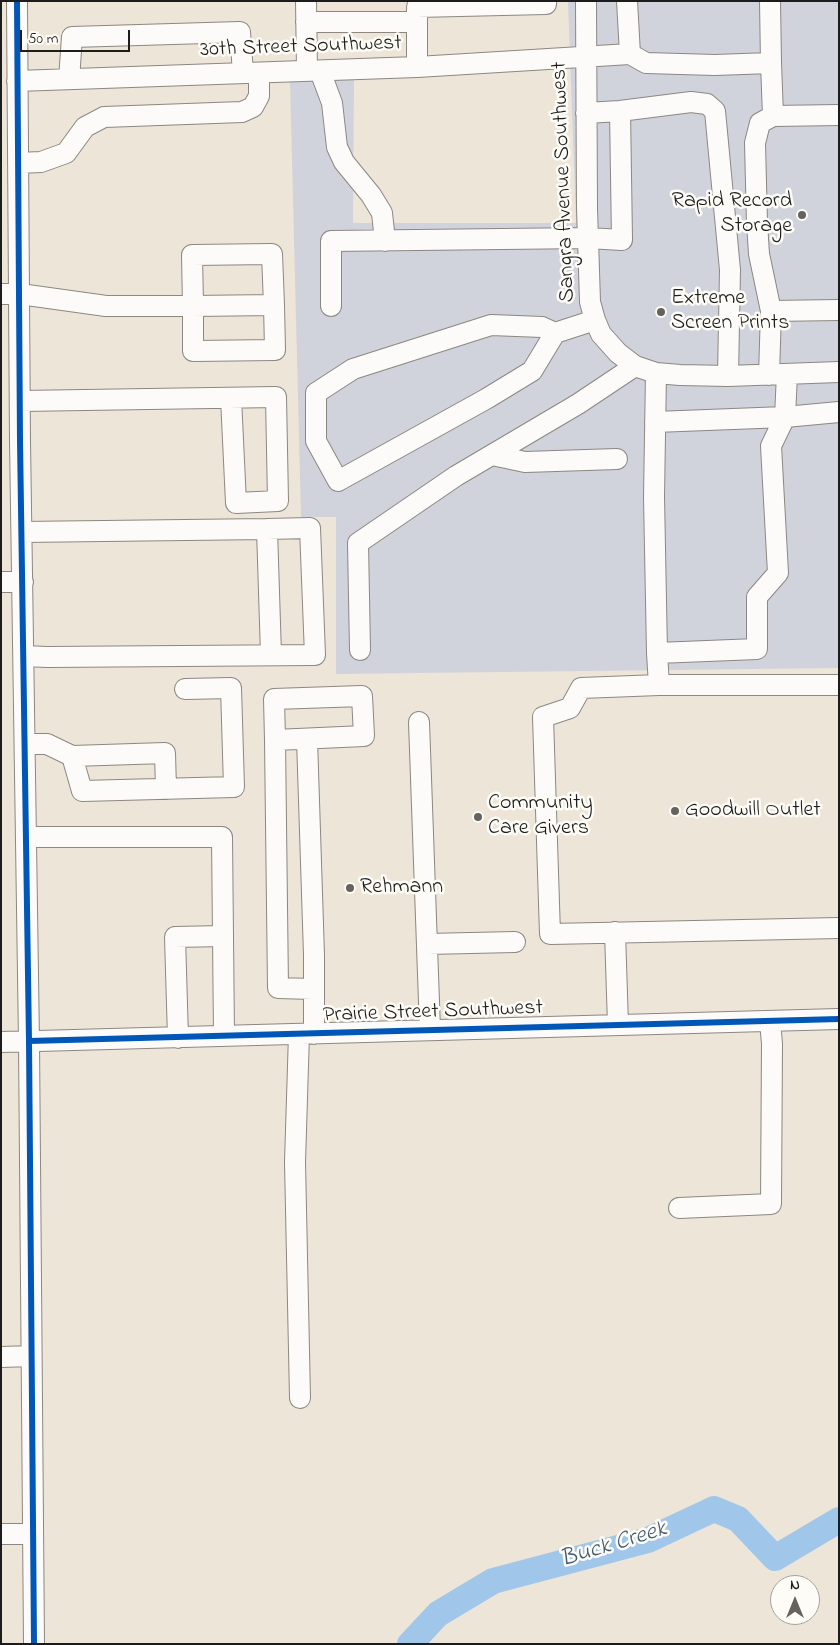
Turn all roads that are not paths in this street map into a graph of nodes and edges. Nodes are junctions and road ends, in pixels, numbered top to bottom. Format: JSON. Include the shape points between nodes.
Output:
{"nodes":[{"id":1,"x":16,"y":1,"type":"edge"},
{"id":2,"x":306,"y":1,"type":"edge"},
{"id":3,"x":546,"y":1,"type":"edge"},
{"id":4,"x":586,"y":1,"type":"edge"},
{"id":5,"x":626,"y":1,"type":"edge"},
{"id":6,"x":770,"y":1,"type":"edge"},
{"id":7,"x":417,"y":10,"type":"edge"},
{"id":8,"x":306,"y":22,"type":"junction"},
{"id":9,"x":630,"y":54,"type":"junction"},
{"id":10,"x":586,"y":58,"type":"junction"},
{"id":11,"x":771,"y":63,"type":"junction"},
{"id":12,"x":417,"y":68,"type":"junction"},
{"id":13,"x":314,"y":71,"type":"junction"},
{"id":14,"x":251,"y":73,"type":"junction"},
{"id":15,"x":69,"y":79,"type":"junction"},
{"id":16,"x":17,"y":81,"type":"junction"},
{"id":17,"x":620,"y":111,"type":"junction"},
{"id":18,"x":586,"y":113,"type":"junction"},
{"id":19,"x":839,"y":115,"type":"edge"},
{"id":20,"x":773,"y":116,"type":"junction"},
{"id":21,"x":9,"y":121,"type":"edge"},
{"id":22,"x":18,"y":163,"type":"junction"},
{"id":23,"x":588,"y":238,"type":"junction"},
{"id":24,"x":385,"y":241,"type":"junction"},
{"id":25,"x":10,"y":294,"type":"edge"},
{"id":26,"x":274,"y":305,"type":"junction"},
{"id":27,"x":193,"y":306,"type":"junction"},
{"id":28,"x":331,"y":306,"type":"dead end"},
{"id":29,"x":839,"y":310,"type":"edge"},
{"id":30,"x":771,"y":311,"type":"junction"},
{"id":31,"x":595,"y":320,"type":"junction"},
{"id":32,"x":555,"y":333,"type":"junction"},
{"id":33,"x":635,"y":366,"type":"junction"},
{"id":34,"x":839,"y":372,"type":"edge"},
{"id":35,"x":656,"y":373,"type":"junction"},
{"id":36,"x":778,"y":374,"type":"junction"},
{"id":37,"x":728,"y":376,"type":"junction"},
{"id":38,"x":230,"y":398,"type":"junction"},
{"id":39,"x":21,"y":401,"type":"junction"},
{"id":40,"x":839,"y":412,"type":"edge"},
{"id":41,"x":786,"y":417,"type":"junction"},
{"id":42,"x":655,"y":422,"type":"junction"},
{"id":43,"x":492,"y":456,"type":"junction"},
{"id":44,"x":616,"y":459,"type":"dead end"},
{"id":45,"x":267,"y":528,"type":"junction"},
{"id":46,"x":22,"y":532,"type":"junction"},
{"id":47,"x":1,"y":582,"type":"edge"},
{"id":48,"x":23,"y":582,"type":"junction"},
{"id":49,"x":360,"y":650,"type":"dead end"},
{"id":50,"x":657,"y":654,"type":"junction"},
{"id":51,"x":271,"y":655,"type":"junction"},
{"id":52,"x":24,"y":656,"type":"junction"},
{"id":53,"x":659,"y":684,"type":"junction"},
{"id":54,"x":839,"y":685,"type":"edge"},
{"id":55,"x":184,"y":689,"type":"dead end"},
{"id":56,"x":419,"y":722,"type":"dead end"},
{"id":57,"x":307,"y":739,"type":"junction"},
{"id":58,"x":275,"y":740,"type":"junction"},
{"id":59,"x":25,"y":744,"type":"junction"},
{"id":60,"x":72,"y":756,"type":"junction"},
{"id":61,"x":166,"y":789,"type":"junction"},
{"id":62,"x":26,"y":837,"type":"junction"},
{"id":63,"x":839,"y":928,"type":"edge"},
{"id":64,"x":615,"y":932,"type":"junction"},
{"id":65,"x":223,"y":936,"type":"junction"},
{"id":66,"x":515,"y":942,"type":"dead end"},
{"id":67,"x":427,"y":944,"type":"junction"},
{"id":68,"x":313,"y":989,"type":"junction"},
{"id":69,"x":839,"y":1019,"type":"edge"},
{"id":70,"x":770,"y":1021,"type":"junction"},
{"id":71,"x":618,"y":1025,"type":"junction"},
{"id":72,"x":430,"y":1030,"type":"junction"},
{"id":73,"x":306,"y":1034,"type":"junction"},
{"id":74,"x":224,"y":1036,"type":"junction"},
{"id":75,"x":178,"y":1038,"type":"junction"},
{"id":76,"x":1,"y":1042,"type":"edge"},
{"id":77,"x":29,"y":1042,"type":"junction"},
{"id":78,"x":679,"y":1208,"type":"dead end"},
{"id":79,"x":31,"y":1356,"type":"junction"},
{"id":80,"x":1,"y":1357,"type":"edge"},
{"id":81,"x":300,"y":1398,"type":"dead end"},
{"id":82,"x":1,"y":1534,"type":"edge"},
{"id":83,"x":32,"y":1534,"type":"junction"},
{"id":84,"x":34,"y":1644,"type":"edge"}],
"edges":[{"from":1,"to":16,"type":"street"},
{"from":2,"to":8,"type":"street"},
{"from":3,"to":7,"type":"street","via":[[546,4]]},
{"from":4,"to":10,"type":"street","name":"Sangra Avenue Southwest"},
{"from":5,"to":9,"type":"street"},
{"from":6,"to":11,"type":"street"},
{"from":7,"to":8,"type":"street"},
{"from":7,"to":12,"type":"street"},
{"from":8,"to":13,"type":"street"},
{"from":9,"to":10,"type":"street","name":"30th Street Southwest"},
{"from":9,"to":11,"type":"street","via":[[646,63]]},
{"from":10,"to":12,"type":"street","name":"30th Street Southwest"},
{"from":10,"to":18,"type":"street","name":"Sangra Avenue Southwest"},
{"from":11,"to":20,"type":"street"},
{"from":12,"to":13,"type":"street","name":"30th Street Southwest"},
{"from":13,"to":14,"type":"street","name":"30th Street Southwest"},
{"from":13,"to":24,"type":"street","via":[[332,103],[337,147],[344,162],[382,213]]},
{"from":14,"to":15,"type":"street","name":"30th Street Southwest"},
{"from":14,"to":15,"type":"street","via":[[240,32],[72,37]]},
{"from":14,"to":22,"type":"street","via":[[258,96],[253,107],[242,112],[104,117],[85,127],[66,152],[41,162]]},
{"from":15,"to":16,"type":"street","name":"30th Street Southwest"},
{"from":16,"to":21,"type":"street"},
{"from":17,"to":18,"type":"street"},
{"from":17,"to":23,"type":"street","via":[[622,240]]},
{"from":17,"to":37,"type":"street","via":[[691,102],[707,104],[715,110],[730,270]]},
{"from":18,"to":23,"type":"street","name":"Sangra Avenue Southwest"},
{"from":19,"to":20,"type":"street"},
{"from":20,"to":30,"type":"street","via":[[760,123],[755,143],[759,254]]},
{"from":21,"to":22,"type":"street"},
{"from":22,"to":25,"type":"street"},
{"from":23,"to":24,"type":"street"},
{"from":23,"to":31,"type":"street","name":"Sangra Avenue Southwest","via":[[590,302]]},
{"from":24,"to":28,"type":"street","via":[[331,241]]},
{"from":25,"to":27,"type":"street","via":[[106,306]]},
{"from":25,"to":39,"type":"street"},
{"from":26,"to":27,"type":"street"},
{"from":26,"to":27,"type":"street","via":[[275,350],[193,351]]},
{"from":26,"to":27,"type":"street","via":[[272,254],[192,255]]},
{"from":29,"to":30,"type":"street"},
{"from":30,"to":36,"type":"street"},
{"from":31,"to":32,"type":"street"},
{"from":31,"to":33,"type":"street","name":"Sangra Avenue Southwest","via":[[618,353]]},
{"from":32,"to":32,"type":"street","via":[[532,371],[338,481],[316,441],[316,393],[353,369],[492,325],[542,327]]},
{"from":33,"to":35,"type":"street","name":"Sangra Avenue Southwest"},
{"from":33,"to":43,"type":"street"},
{"from":34,"to":36,"type":"street","name":"Sangra Avenue Southwest"},
{"from":35,"to":37,"type":"street","name":"Sangra Avenue Southwest"},
{"from":35,"to":42,"type":"street"},
{"from":36,"to":37,"type":"street","name":"Sangra Avenue Southwest"},
{"from":36,"to":41,"type":"street"},
{"from":38,"to":38,"type":"street","via":[[276,397],[278,501],[236,503]]},
{"from":38,"to":39,"type":"street"},
{"from":39,"to":46,"type":"street"},
{"from":40,"to":41,"type":"street"},
{"from":41,"to":42,"type":"street"},
{"from":41,"to":50,"type":"street","via":[[770,446],[778,572],[757,597],[757,649]]},
{"from":42,"to":50,"type":"street"},
{"from":43,"to":44,"type":"street","via":[[525,462]]},
{"from":43,"to":49,"type":"street","via":[[456,476],[358,544]]},
{"from":45,"to":46,"type":"street"},
{"from":45,"to":51,"type":"street"},
{"from":45,"to":51,"type":"street","via":[[310,528],[315,655]]},
{"from":46,"to":48,"type":"street"},
{"from":47,"to":48,"type":"street"},
{"from":48,"to":52,"type":"street"},
{"from":50,"to":53,"type":"street"},
{"from":51,"to":52,"type":"street"},
{"from":52,"to":59,"type":"street"},
{"from":53,"to":54,"type":"street"},
{"from":53,"to":64,"type":"street","via":[[581,688],[570,708],[543,717],[550,934]]},
{"from":55,"to":61,"type":"street","via":[[231,688],[234,787]]},
{"from":56,"to":67,"type":"street"},
{"from":57,"to":58,"type":"street"},
{"from":57,"to":58,"type":"street","via":[[364,736],[362,696],[274,699]]},
{"from":57,"to":68,"type":"street"},
{"from":58,"to":68,"type":"street","via":[[278,988]]},
{"from":59,"to":60,"type":"street","via":[[47,744]]},
{"from":59,"to":62,"type":"street"},
{"from":60,"to":61,"type":"street","via":[[82,791]]},
{"from":60,"to":61,"type":"street","via":[[165,753]]},
{"from":62,"to":65,"type":"street","via":[[222,837]]},
{"from":62,"to":77,"type":"street"},
{"from":63,"to":64,"type":"street"},
{"from":64,"to":71,"type":"street"},
{"from":65,"to":74,"type":"street"},
{"from":65,"to":75,"type":"street","via":[[175,937]]},
{"from":66,"to":67,"type":"street"},
{"from":67,"to":72,"type":"street"},
{"from":68,"to":73,"type":"street"},
{"from":69,"to":70,"type":"street","name":"Prairie Street Southwest"},
{"from":70,"to":71,"type":"street","name":"Prairie Street Southwest"},
{"from":70,"to":78,"type":"street","via":[[771,1204]]},
{"from":71,"to":72,"type":"street","name":"Prairie Street Southwest"},
{"from":72,"to":73,"type":"street","name":"Prairie Street Southwest"},
{"from":73,"to":74,"type":"street","name":"Prairie Street Southwest"},
{"from":73,"to":81,"type":"street","via":[[295,1162]]},
{"from":74,"to":75,"type":"street","name":"Prairie Street Southwest"},
{"from":75,"to":77,"type":"street","name":"Prairie Street Southwest"},
{"from":76,"to":77,"type":"street","name":"Prairie Street Southwest"},
{"from":77,"to":79,"type":"street"},
{"from":79,"to":80,"type":"street"},
{"from":79,"to":83,"type":"street"},
{"from":82,"to":83,"type":"street"},
{"from":83,"to":84,"type":"street"}]}
